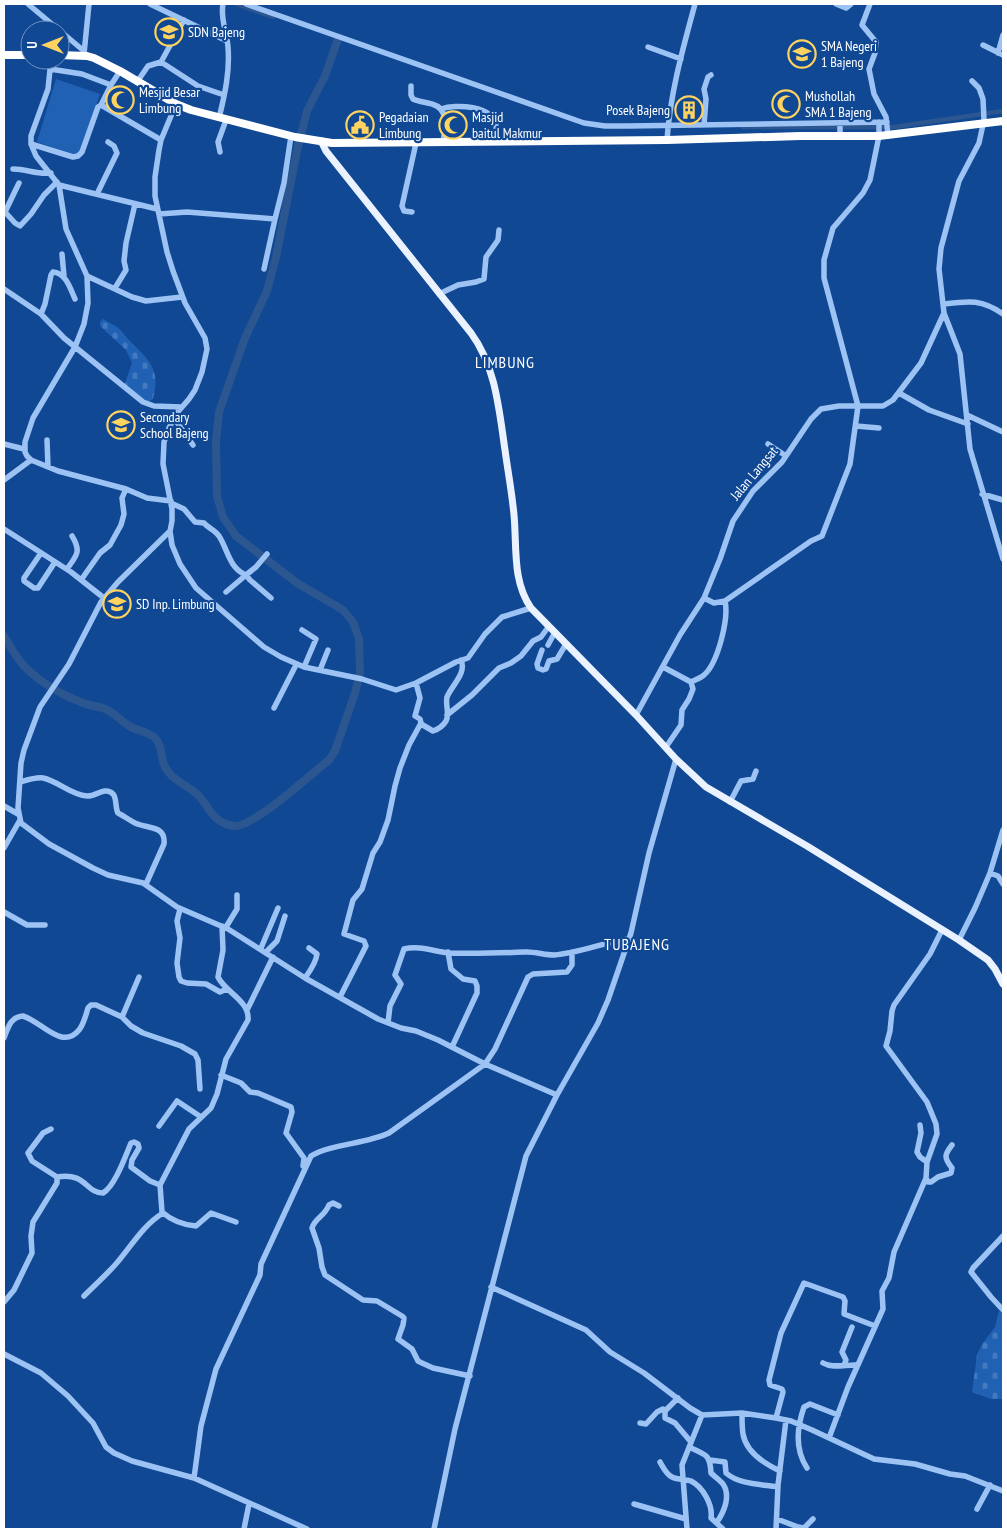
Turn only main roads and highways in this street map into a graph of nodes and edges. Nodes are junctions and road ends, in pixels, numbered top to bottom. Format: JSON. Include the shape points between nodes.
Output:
{"nodes":[{"id":1,"x":70,"y":54,"type":"edge"},
{"id":2,"x":4,"y":55,"type":"edge"},
{"id":3,"x":20,"y":55,"type":"edge"},
{"id":4,"x":1003,"y":121,"type":"edge"},
{"id":5,"x":321,"y":141,"type":"junction"},
{"id":6,"x":1003,"y":984,"type":"edge"}],
"edges":[{"from":1,"to":5,"type":"highway","via":[[84,53],[176,104],[222,119]]},
{"from":2,"to":3,"type":"highway"},
{"from":4,"to":5,"type":"highway","via":[[888,134],[879,129],[854,130],[840,135],[668,131],[495,141]]},
{"from":5,"to":6,"type":"main road","via":[[475,339],[483,354],[498,403],[518,572],[522,592],[531,608],[706,787],[959,940],[988,960]]}]}
